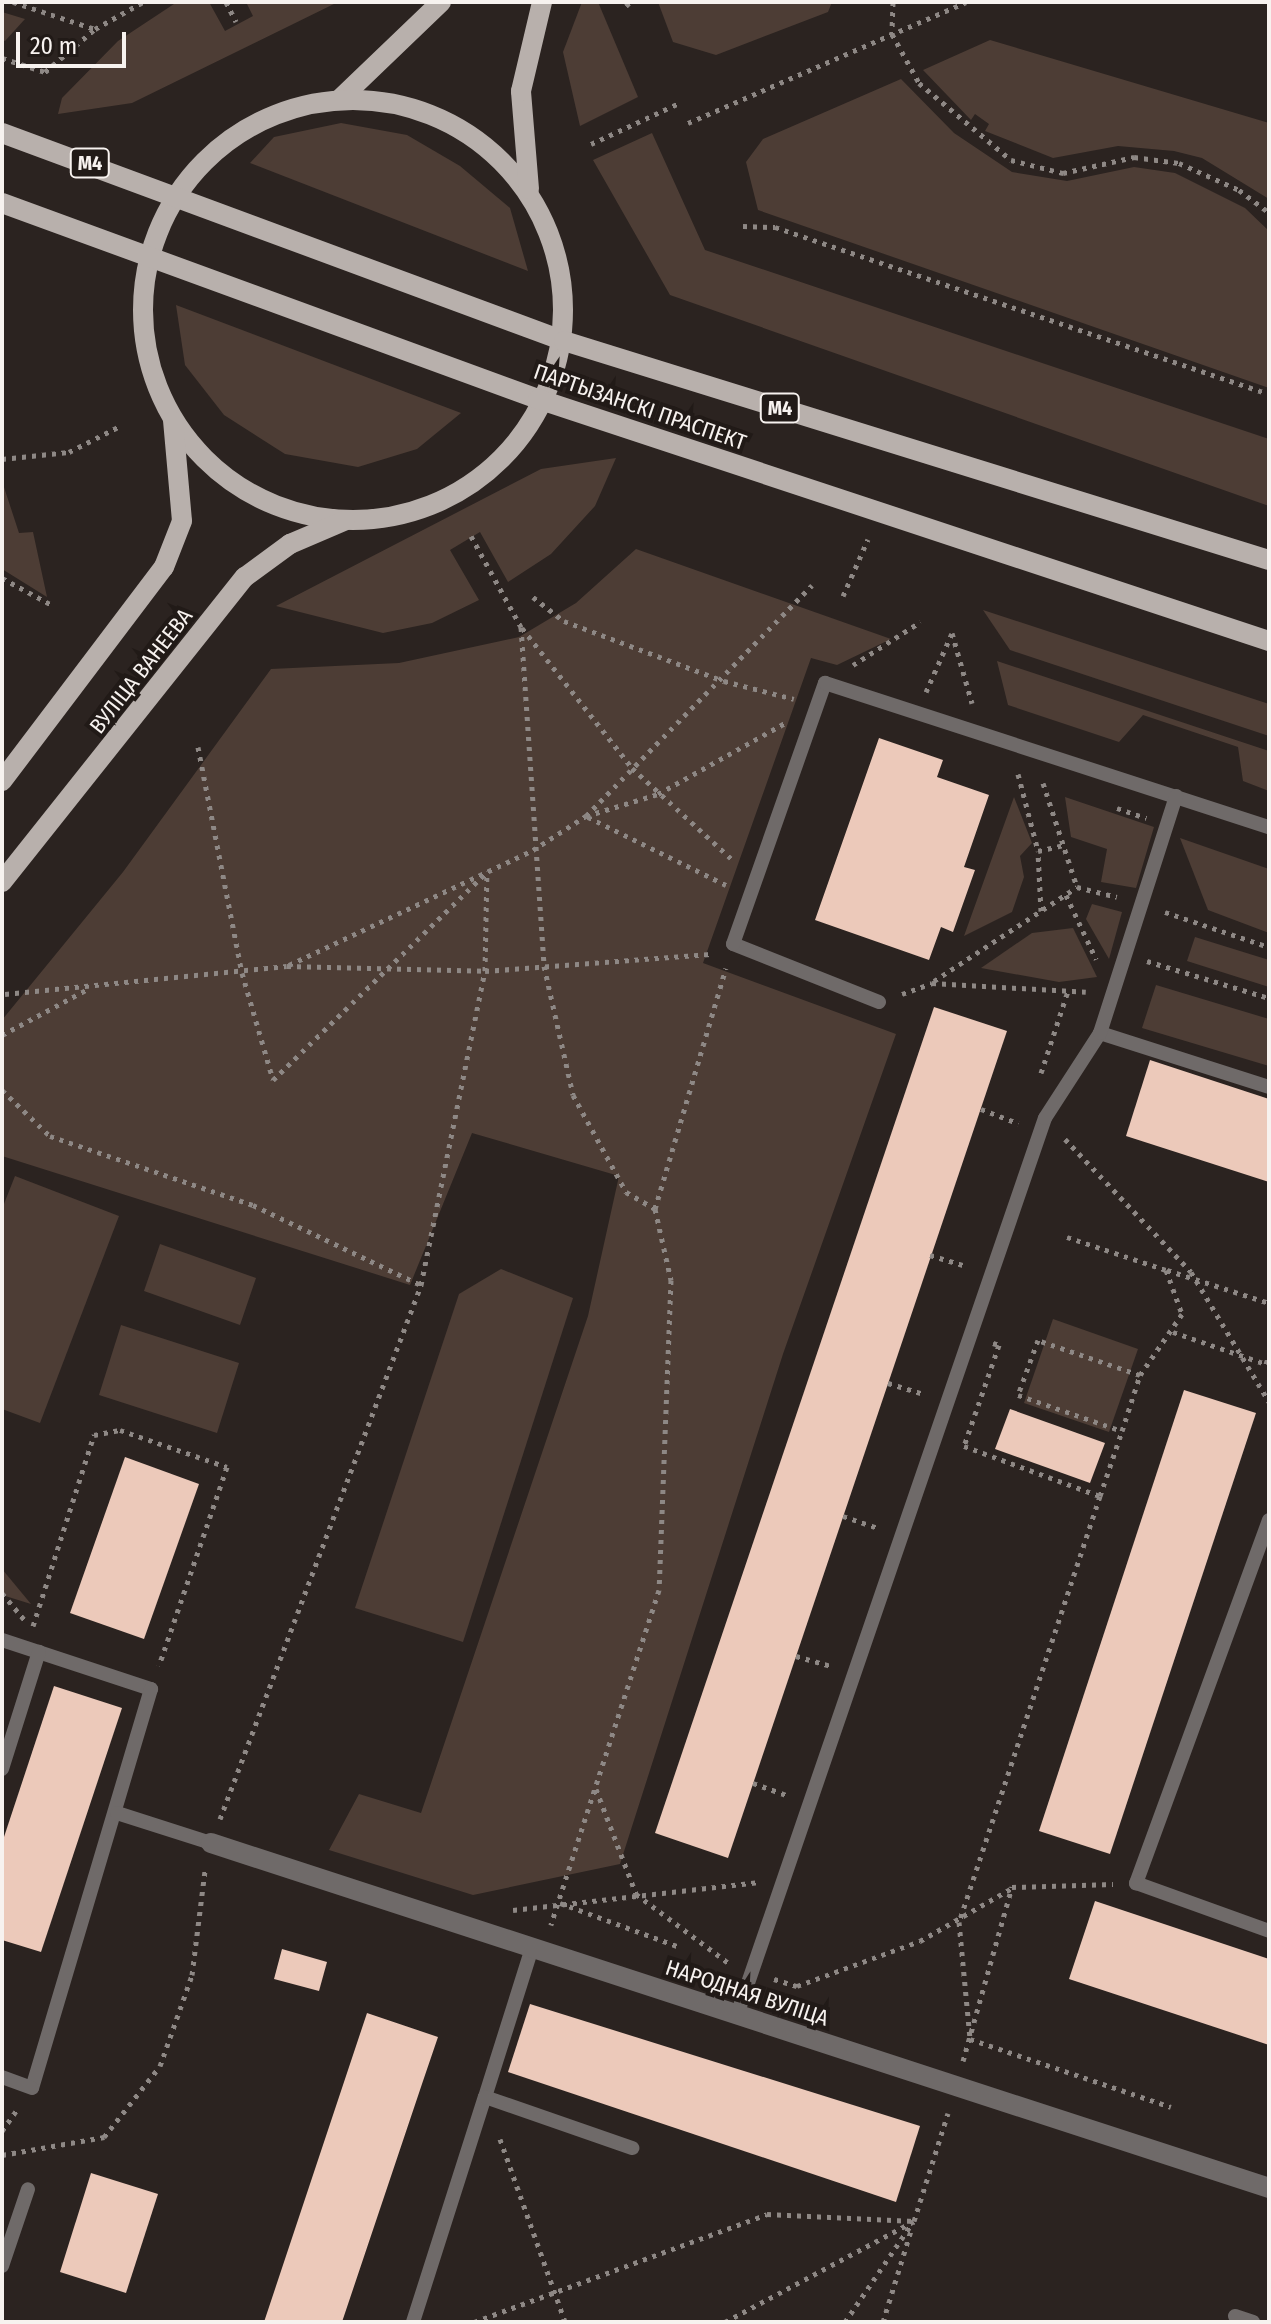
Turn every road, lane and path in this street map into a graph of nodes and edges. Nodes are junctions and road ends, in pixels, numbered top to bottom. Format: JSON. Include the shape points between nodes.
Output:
{"nodes":[{"id":1,"x":13,"y":2,"type":"edge"},
{"id":2,"x":143,"y":2,"type":"edge"},
{"id":3,"x":226,"y":2,"type":"edge"},
{"id":4,"x":441,"y":2,"type":"edge"},
{"id":5,"x":542,"y":2,"type":"edge"},
{"id":6,"x":893,"y":2,"type":"edge"},
{"id":7,"x":966,"y":2,"type":"edge"},
{"id":8,"x":236,"y":22,"type":"dead end"},
{"id":9,"x":95,"y":29,"type":"junction"},
{"id":10,"x":892,"y":34,"type":"junction"},
{"id":11,"x":2,"y":58,"type":"edge"},
{"id":12,"x":340,"y":99,"type":"junction"},
{"id":13,"x":677,"y":104,"type":"dead end"},
{"id":14,"x":688,"y":123,"type":"dead end"},
{"id":15,"x":2,"y":133,"type":"edge"},
{"id":16,"x":591,"y":144,"type":"dead end"},
{"id":17,"x":529,"y":189,"type":"junction"},
{"id":18,"x":177,"y":193,"type":"junction"},
{"id":19,"x":2,"y":203,"type":"edge"},
{"id":20,"x":1269,"y":213,"type":"edge"},
{"id":21,"x":743,"y":226,"type":"dead end"},
{"id":22,"x":149,"y":252,"type":"junction"},
{"id":23,"x":564,"y":341,"type":"junction"},
{"id":24,"x":1269,"y":394,"type":"edge"},
{"id":25,"x":538,"y":399,"type":"junction"},
{"id":26,"x":173,"y":421,"type":"junction"},
{"id":27,"x":122,"y":425,"type":"dead end"},
{"id":28,"x":2,"y":459,"type":"edge"},
{"id":29,"x":880,"y":512,"type":"junction"},
{"id":30,"x":344,"y":521,"type":"junction"},
{"id":31,"x":471,"y":536,"type":"dead end"},
{"id":32,"x":1269,"y":560,"type":"edge"},
{"id":33,"x":2,"y":578,"type":"edge"},
{"id":34,"x":812,"y":585,"type":"dead end"},
{"id":35,"x":843,"y":596,"type":"dead end"},
{"id":36,"x":533,"y":597,"type":"dead end"},
{"id":37,"x":52,"y":605,"type":"dead end"},
{"id":38,"x":920,"y":622,"type":"dead end"},
{"id":39,"x":521,"y":627,"type":"junction"},
{"id":40,"x":1269,"y":641,"type":"edge"},
{"id":41,"x":724,"y":681,"type":"junction"},
{"id":42,"x":825,"y":683,"type":"junction"},
{"id":43,"x":817,"y":705,"type":"junction"},
{"id":44,"x":918,"y":713,"type":"junction"},
{"id":45,"x":981,"y":732,"type":"junction"},
{"id":46,"x":198,"y":747,"type":"dead end"},
{"id":47,"x":632,"y":768,"type":"junction"},
{"id":48,"x":1018,"y":774,"type":"dead end"},
{"id":49,"x":2,"y":781,"type":"edge"},
{"id":50,"x":658,"y":794,"type":"junction"},
{"id":51,"x":1176,"y":796,"type":"junction"},
{"id":52,"x":586,"y":816,"type":"junction"},
{"id":53,"x":1269,"y":827,"type":"edge"},
{"id":54,"x":1063,"y":845,"type":"dead end"},
{"id":55,"x":533,"y":850,"type":"junction"},
{"id":56,"x":1038,"y":851,"type":"junction"},
{"id":57,"x":487,"y":871,"type":"junction"},
{"id":58,"x":754,"y":878,"type":"junction"},
{"id":59,"x":2,"y":882,"type":"edge"},
{"id":60,"x":1077,"y":887,"type":"dead end"},
{"id":61,"x":1066,"y":895,"type":"junction"},
{"id":62,"x":749,"y":896,"type":"junction"},
{"id":63,"x":1041,"y":911,"type":"junction"},
{"id":64,"x":733,"y":944,"type":"junction"},
{"id":65,"x":1126,"y":954,"type":"junction"},
{"id":66,"x":287,"y":966,"type":"junction"},
{"id":67,"x":544,"y":966,"type":"junction"},
{"id":68,"x":380,"y":970,"type":"junction"},
{"id":69,"x":485,"y":971,"type":"junction"},
{"id":70,"x":242,"y":973,"type":"junction"},
{"id":71,"x":1104,"y":976,"type":"junction"},
{"id":72,"x":932,"y":983,"type":"junction"},
{"id":73,"x":89,"y":989,"type":"junction"},
{"id":74,"x":5,"y":994,"type":"dead end"},
{"id":75,"x":1269,"y":998,"type":"edge"},
{"id":76,"x":879,"y":1002,"type":"joint"},
{"id":77,"x":1100,"y":1033,"type":"junction"},
{"id":78,"x":2,"y":1035,"type":"edge"},
{"id":79,"x":1269,"y":1087,"type":"edge"},
{"id":80,"x":2,"y":1090,"type":"edge"},
{"id":81,"x":981,"y":1109,"type":"dead end"},
{"id":82,"x":1045,"y":1118,"type":"junction"},
{"id":83,"x":1023,"y":1125,"type":"dead end"},
{"id":84,"x":655,"y":1209,"type":"junction"},
{"id":85,"x":1067,"y":1237,"type":"dead end"},
{"id":86,"x":930,"y":1255,"type":"dead end"},
{"id":87,"x":975,"y":1268,"type":"dead end"},
{"id":88,"x":1166,"y":1270,"type":"junction"},
{"id":89,"x":1196,"y":1280,"type":"junction"},
{"id":90,"x":421,"y":1285,"type":"junction"},
{"id":91,"x":1269,"y":1303,"type":"edge"},
{"id":92,"x":1173,"y":1332,"type":"junction"},
{"id":93,"x":968,"y":1337,"type":"junction"},
{"id":94,"x":1269,"y":1355,"type":"edge"},
{"id":95,"x":1242,"y":1356,"type":"junction"},
{"id":96,"x":1140,"y":1375,"type":"junction"},
{"id":97,"x":888,"y":1383,"type":"dead end"},
{"id":98,"x":932,"y":1397,"type":"dead end"},
{"id":99,"x":1269,"y":1402,"type":"edge"},
{"id":100,"x":1122,"y":1431,"type":"junction"},
{"id":101,"x":1100,"y":1496,"type":"junction"},
{"id":102,"x":843,"y":1516,"type":"dead end"},
{"id":103,"x":1269,"y":1520,"type":"edge"},
{"id":104,"x":887,"y":1531,"type":"dead end"},
{"id":105,"x":32,"y":1629,"type":"dead end"},
{"id":106,"x":2,"y":1640,"type":"edge"},
{"id":107,"x":39,"y":1652,"type":"junction"},
{"id":108,"x":796,"y":1656,"type":"dead end"},
{"id":109,"x":841,"y":1669,"type":"dead end"},
{"id":110,"x":151,"y":1689,"type":"junction"},
{"id":111,"x":2,"y":1769,"type":"edge"},
{"id":112,"x":753,"y":1783,"type":"dead end"},
{"id":113,"x":596,"y":1789,"type":"junction"},
{"id":114,"x":795,"y":1799,"type":"dead end"},
{"id":115,"x":117,"y":1813,"type":"junction"},
{"id":116,"x":211,"y":1843,"type":"junction"},
{"id":117,"x":766,"y":1882,"type":"dead end"},
{"id":118,"x":1136,"y":1883,"type":"junction"},
{"id":119,"x":1012,"y":1887,"type":"junction"},
{"id":120,"x":636,"y":1894,"type":"junction"},
{"id":121,"x":559,"y":1903,"type":"junction"},
{"id":122,"x":959,"y":1922,"type":"junction"},
{"id":123,"x":1269,"y":1931,"type":"edge"},
{"id":124,"x":677,"y":1946,"type":"dead end"},
{"id":125,"x":537,"y":1950,"type":"junction"},
{"id":126,"x":736,"y":1967,"type":"dead end"},
{"id":127,"x":797,"y":1986,"type":"dead end"},
{"id":128,"x":737,"y":2015,"type":"junction"},
{"id":129,"x":970,"y":2039,"type":"junction"},
{"id":130,"x":2,"y":2077,"type":"edge"},
{"id":131,"x":958,"y":2078,"type":"dead end"},
{"id":132,"x":485,"y":2097,"type":"junction"},
{"id":133,"x":1171,"y":2107,"type":"dead end"},
{"id":134,"x":949,"y":2108,"type":"dead end"},
{"id":135,"x":632,"y":2148,"type":"dead end"},
{"id":136,"x":2,"y":2155,"type":"edge"},
{"id":137,"x":1269,"y":2188,"type":"edge"},
{"id":138,"x":28,"y":2189,"type":"dead end"},
{"id":139,"x":914,"y":2221,"type":"junction"},
{"id":140,"x":2,"y":2266,"type":"edge"},
{"id":141,"x":552,"y":2290,"type":"junction"},
{"id":142,"x":1235,"y":2316,"type":"dead end"},
{"id":143,"x":413,"y":2322,"type":"edge"},
{"id":144,"x":474,"y":2322,"type":"edge"},
{"id":145,"x":565,"y":2322,"type":"edge"},
{"id":146,"x":725,"y":2322,"type":"edge"},
{"id":147,"x":845,"y":2322,"type":"edge"},
{"id":148,"x":883,"y":2322,"type":"edge"},
{"id":149,"x":1253,"y":2322,"type":"edge"}],
"edges":[{"from":1,"to":9,"type":"path"},
{"from":2,"to":9,"type":"path"},
{"from":3,"to":8,"type":"path"},
{"from":4,"to":12,"type":"main road"},
{"from":5,"to":17,"type":"main road","via":[[521,91]]},
{"from":6,"to":10,"type":"path"},
{"from":7,"to":10,"type":"path"},
{"from":9,"to":11,"type":"path","via":[[45,72]]},
{"from":10,"to":14,"type":"path"},
{"from":10,"to":20,"type":"path","via":[[938,104],[1011,160],[1063,173],[1134,157],[1179,163],[1239,190]]},
{"from":12,"to":17,"type":"main road","via":[[425,112],[478,137]]},
{"from":12,"to":18,"type":"main road","via":[[265,119],[220,145]]},
{"from":13,"to":16,"type":"path"},
{"from":15,"to":18,"type":"main road","name":"ПАРТЫЗАНСКІ ПРАСПЕКТ","number":"М4"},
{"from":17,"to":23,"type":"main road","via":[[561,262]]},
{"from":18,"to":22,"type":"main road"},
{"from":18,"to":23,"type":"main road","name":"ПАРТЫЗАНСКІ ПРАСПЕКТ","number":"М4"},
{"from":19,"to":22,"type":"main road","name":"ПАРТЫЗАНСКІ ПРАСПЕКТ"},
{"from":21,"to":24,"type":"path","via":[[775,227]]},
{"from":22,"to":25,"type":"main road","name":"ПАРТЫЗАНСКІ ПРАСПЕКТ"},
{"from":22,"to":26,"type":"main road","via":[[144,339]]},
{"from":23,"to":25,"type":"main road"},
{"from":23,"to":32,"type":"main road","name":"ПАРТЫЗАНСКІ ПРАСПЕКТ","number":"М4"},
{"from":25,"to":29,"type":"main road","name":"ПАРТЫЗАНСКІ ПРАСПЕКТ"},
{"from":25,"to":30,"type":"main road","via":[[508,452],[462,493],[405,517]]},
{"from":26,"to":30,"type":"main road","via":[[205,460],[246,492],[293,512]]},
{"from":26,"to":49,"type":"main road","name":"ВУЛІЦА ВАНЕЕВА","via":[[182,521],[164,567]]},
{"from":27,"to":28,"type":"path","via":[[69,452]]},
{"from":29,"to":35,"type":"path"},
{"from":29,"to":40,"type":"main road","name":"ПАРТЫЗАНСКІ ПРАСПЕКТ"},
{"from":30,"to":59,"type":"main road","name":"ВУЛІЦА ВАНЕЕВА","via":[[290,544],[245,577]]},
{"from":31,"to":39,"type":"path"},
{"from":33,"to":37,"type":"path"},
{"from":34,"to":41,"type":"path"},
{"from":36,"to":41,"type":"path","via":[[564,621]]},
{"from":38,"to":42,"type":"path"},
{"from":39,"to":47,"type":"path"},
{"from":39,"to":55,"type":"path"},
{"from":41,"to":43,"type":"path"},
{"from":41,"to":47,"type":"path"},
{"from":42,"to":43,"type":"lane"},
{"from":42,"to":44,"type":"lane"},
{"from":43,"to":50,"type":"path"},
{"from":43,"to":58,"type":"lane"},
{"from":44,"to":45,"type":"lane"},
{"from":44,"to":45,"type":"path","via":[[952,633]]},
{"from":45,"to":51,"type":"lane"},
{"from":46,"to":70,"type":"path"},
{"from":47,"to":50,"type":"path"},
{"from":47,"to":52,"type":"path"},
{"from":48,"to":56,"type":"path"},
{"from":50,"to":52,"type":"path"},
{"from":50,"to":58,"type":"path"},
{"from":51,"to":53,"type":"lane"},
{"from":51,"to":65,"type":"lane"},
{"from":52,"to":55,"type":"path"},
{"from":52,"to":62,"type":"path"},
{"from":54,"to":56,"type":"path"},
{"from":55,"to":57,"type":"path"},
{"from":55,"to":67,"type":"path"},
{"from":56,"to":63,"type":"path"},
{"from":57,"to":66,"type":"path"},
{"from":57,"to":68,"type":"path"},
{"from":57,"to":69,"type":"path"},
{"from":58,"to":62,"type":"lane"},
{"from":60,"to":61,"type":"path"},
{"from":61,"to":63,"type":"path"},
{"from":61,"to":71,"type":"path"},
{"from":62,"to":64,"type":"lane"},
{"from":63,"to":72,"type":"path"},
{"from":64,"to":67,"type":"path","via":[[710,954]]},
{"from":64,"to":76,"type":"lane"},
{"from":64,"to":84,"type":"path"},
{"from":65,"to":71,"type":"path"},
{"from":65,"to":75,"type":"path"},
{"from":65,"to":77,"type":"lane"},
{"from":66,"to":68,"type":"path"},
{"from":66,"to":70,"type":"path"},
{"from":67,"to":69,"type":"path"},
{"from":67,"to":84,"type":"path","via":[[573,1095],[626,1192]]},
{"from":68,"to":69,"type":"path"},
{"from":68,"to":70,"type":"path","via":[[273,1080]]},
{"from":69,"to":90,"type":"path"},
{"from":70,"to":73,"type":"path"},
{"from":71,"to":72,"type":"path","via":[[1089,992]]},
{"from":72,"to":76,"type":"path"},
{"from":73,"to":74,"type":"path"},
{"from":73,"to":78,"type":"path"},
{"from":77,"to":79,"type":"lane"},
{"from":77,"to":82,"type":"lane"},
{"from":80,"to":90,"type":"path","via":[[50,1136],[253,1205]]},
{"from":81,"to":83,"type":"path"},
{"from":82,"to":89,"type":"path"},
{"from":82,"to":93,"type":"lane"},
{"from":84,"to":113,"type":"path","via":[[671,1280],[659,1590]]},
{"from":85,"to":88,"type":"path"},
{"from":86,"to":87,"type":"path"},
{"from":88,"to":89,"type":"path"},
{"from":88,"to":92,"type":"path","via":[[1182,1314]]},
{"from":89,"to":91,"type":"path"},
{"from":89,"to":95,"type":"path"},
{"from":90,"to":116,"type":"path"},
{"from":92,"to":95,"type":"path"},
{"from":92,"to":96,"type":"path"},
{"from":93,"to":101,"type":"path","via":[[999,1345],[964,1446]]},
{"from":93,"to":128,"type":"lane"},
{"from":94,"to":95,"type":"path","via":[[1266,1364]]},
{"from":95,"to":99,"type":"path"},
{"from":96,"to":100,"type":"path"},
{"from":96,"to":100,"type":"path","via":[[1038,1340],[1018,1395]]},
{"from":97,"to":98,"type":"path"},
{"from":100,"to":101,"type":"path"},
{"from":101,"to":122,"type":"path"},
{"from":102,"to":104,"type":"path"},
{"from":103,"to":118,"type":"lane"},
{"from":105,"to":110,"type":"path","via":[[94,1435],[120,1430],[227,1467]]},
{"from":106,"to":107,"type":"lane"},
{"from":107,"to":110,"type":"lane"},
{"from":107,"to":111,"type":"lane"},
{"from":108,"to":109,"type":"path"},
{"from":110,"to":115,"type":"lane"},
{"from":112,"to":114,"type":"path"},
{"from":113,"to":120,"type":"path"},
{"from":113,"to":121,"type":"path"},
{"from":115,"to":116,"type":"lane"},
{"from":115,"to":130,"type":"lane","via":[[32,2088]]},
{"from":116,"to":125,"type":"street","name":"НАРОДНАЯ ВУЛІЦА"},
{"from":116,"to":136,"type":"path","via":[[192,1975],[160,2066],[104,2137]]},
{"from":117,"to":120,"type":"path"},
{"from":118,"to":119,"type":"path"},
{"from":118,"to":123,"type":"lane"},
{"from":119,"to":122,"type":"path"},
{"from":119,"to":129,"type":"path"},
{"from":120,"to":121,"type":"path"},
{"from":120,"to":126,"type":"path"},
{"from":121,"to":124,"type":"path"},
{"from":121,"to":125,"type":"path"},
{"from":122,"to":127,"type":"path"},
{"from":122,"to":129,"type":"path"},
{"from":125,"to":128,"type":"street","name":"НАРОДНАЯ ВУЛІЦА"},
{"from":125,"to":132,"type":"lane"},
{"from":128,"to":137,"type":"street","name":"НАРОДНАЯ ВУЛІЦА"},
{"from":129,"to":131,"type":"path"},
{"from":129,"to":133,"type":"path"},
{"from":132,"to":135,"type":"lane"},
{"from":132,"to":141,"type":"path"},
{"from":132,"to":143,"type":"lane"},
{"from":134,"to":139,"type":"path"},
{"from":138,"to":140,"type":"lane"},
{"from":139,"to":141,"type":"path","via":[[767,2214]]},
{"from":139,"to":146,"type":"path"},
{"from":139,"to":147,"type":"path"},
{"from":139,"to":148,"type":"path"},
{"from":141,"to":144,"type":"path"},
{"from":141,"to":145,"type":"path"},
{"from":142,"to":149,"type":"lane"}]}
